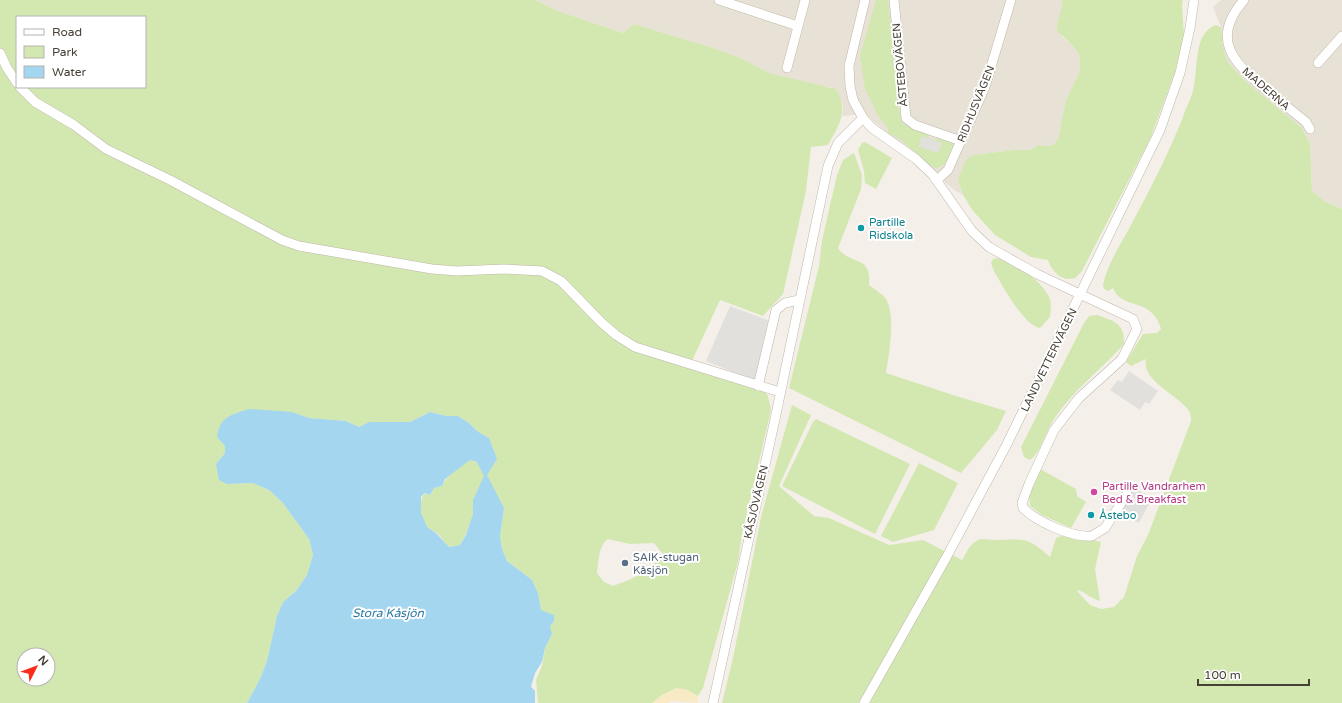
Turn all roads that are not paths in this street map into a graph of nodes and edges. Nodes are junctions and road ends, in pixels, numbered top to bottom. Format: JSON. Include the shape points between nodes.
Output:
{"nodes":[{"id":1,"x":719,"y":0,"type":"edge"},
{"id":2,"x":805,"y":0,"type":"edge"},
{"id":3,"x":865,"y":0,"type":"edge"},
{"id":4,"x":894,"y":0,"type":"edge"},
{"id":5,"x":1011,"y":0,"type":"edge"},
{"id":6,"x":1194,"y":0,"type":"edge"},
{"id":7,"x":1244,"y":0,"type":"edge"},
{"id":8,"x":798,"y":26,"type":"junction"},
{"id":9,"x":1342,"y":36,"type":"edge"},
{"id":10,"x":0,"y":53,"type":"edge"},
{"id":11,"x":1318,"y":63,"type":"dead end"},
{"id":12,"x":787,"y":68,"type":"dead end"},
{"id":13,"x":16,"y":82,"type":"edge"},
{"id":14,"x":21,"y":88,"type":"edge"},
{"id":15,"x":862,"y":118,"type":"junction"},
{"id":16,"x":1310,"y":129,"type":"dead end"},
{"id":17,"x":961,"y":141,"type":"junction"},
{"id":18,"x":937,"y":180,"type":"junction"},
{"id":19,"x":1081,"y":294,"type":"junction"},
{"id":20,"x":799,"y":300,"type":"junction"},
{"id":21,"x":758,"y":386,"type":"junction"},
{"id":22,"x":780,"y":392,"type":"junction"},
{"id":23,"x":1127,"y":494,"type":"dead end"},
{"id":24,"x":712,"y":703,"type":"edge"},
{"id":25,"x":864,"y":703,"type":"edge"}],
"edges":[{"from":1,"to":8,"type":"street"},
{"from":2,"to":8,"type":"street"},
{"from":3,"to":15,"type":"street","via":[[850,66],[853,100]]},
{"from":4,"to":17,"type":"street","name":"ÅSTEBOVÄGEN","via":[[906,118],[915,125]]},
{"from":5,"to":17,"type":"street","name":"RIDHUSVÄGEN","via":[[985,87]]},
{"from":6,"to":19,"type":"street","name":"LANDVETTERVÄGEN","via":[[1180,73],[1160,130]]},
{"from":7,"to":16,"type":"street","name":"MADERNA","via":[[1232,16],[1228,29],[1228,46],[1234,60],[1250,77],[1306,122]]},
{"from":8,"to":12,"type":"street"},
{"from":9,"to":11,"type":"street"},
{"from":10,"to":13,"type":"street"},
{"from":14,"to":21,"type":"street","via":[[35,102],[117,155],[170,180],[282,240],[299,246],[432,269],[542,271],[561,281],[602,324],[635,347]]},
{"from":15,"to":18,"type":"street","via":[[872,128],[916,158]]},
{"from":15,"to":20,"type":"street","name":"KÅSJÖVÄGEN","via":[[838,144],[828,166]]},
{"from":17,"to":18,"type":"street","name":"RIDHUSVÄGEN","via":[[948,170]]},
{"from":18,"to":19,"type":"street","via":[[972,231],[989,247],[1037,274]]},
{"from":19,"to":23,"type":"street","via":[[1133,319],[1137,329],[1122,359],[1079,398],[1054,430],[1029,484],[1022,503],[1023,508],[1062,530],[1092,536],[1105,528]]},
{"from":19,"to":25,"type":"street","name":"LANDVETTERVÄGEN","via":[[992,473]]},
{"from":20,"to":21,"type":"street","via":[[786,303],[776,310]]},
{"from":20,"to":22,"type":"street","name":"KÅSJÖVÄGEN"},
{"from":21,"to":22,"type":"street"},
{"from":22,"to":24,"type":"street","name":"KÅSJÖVÄGEN"}]}
